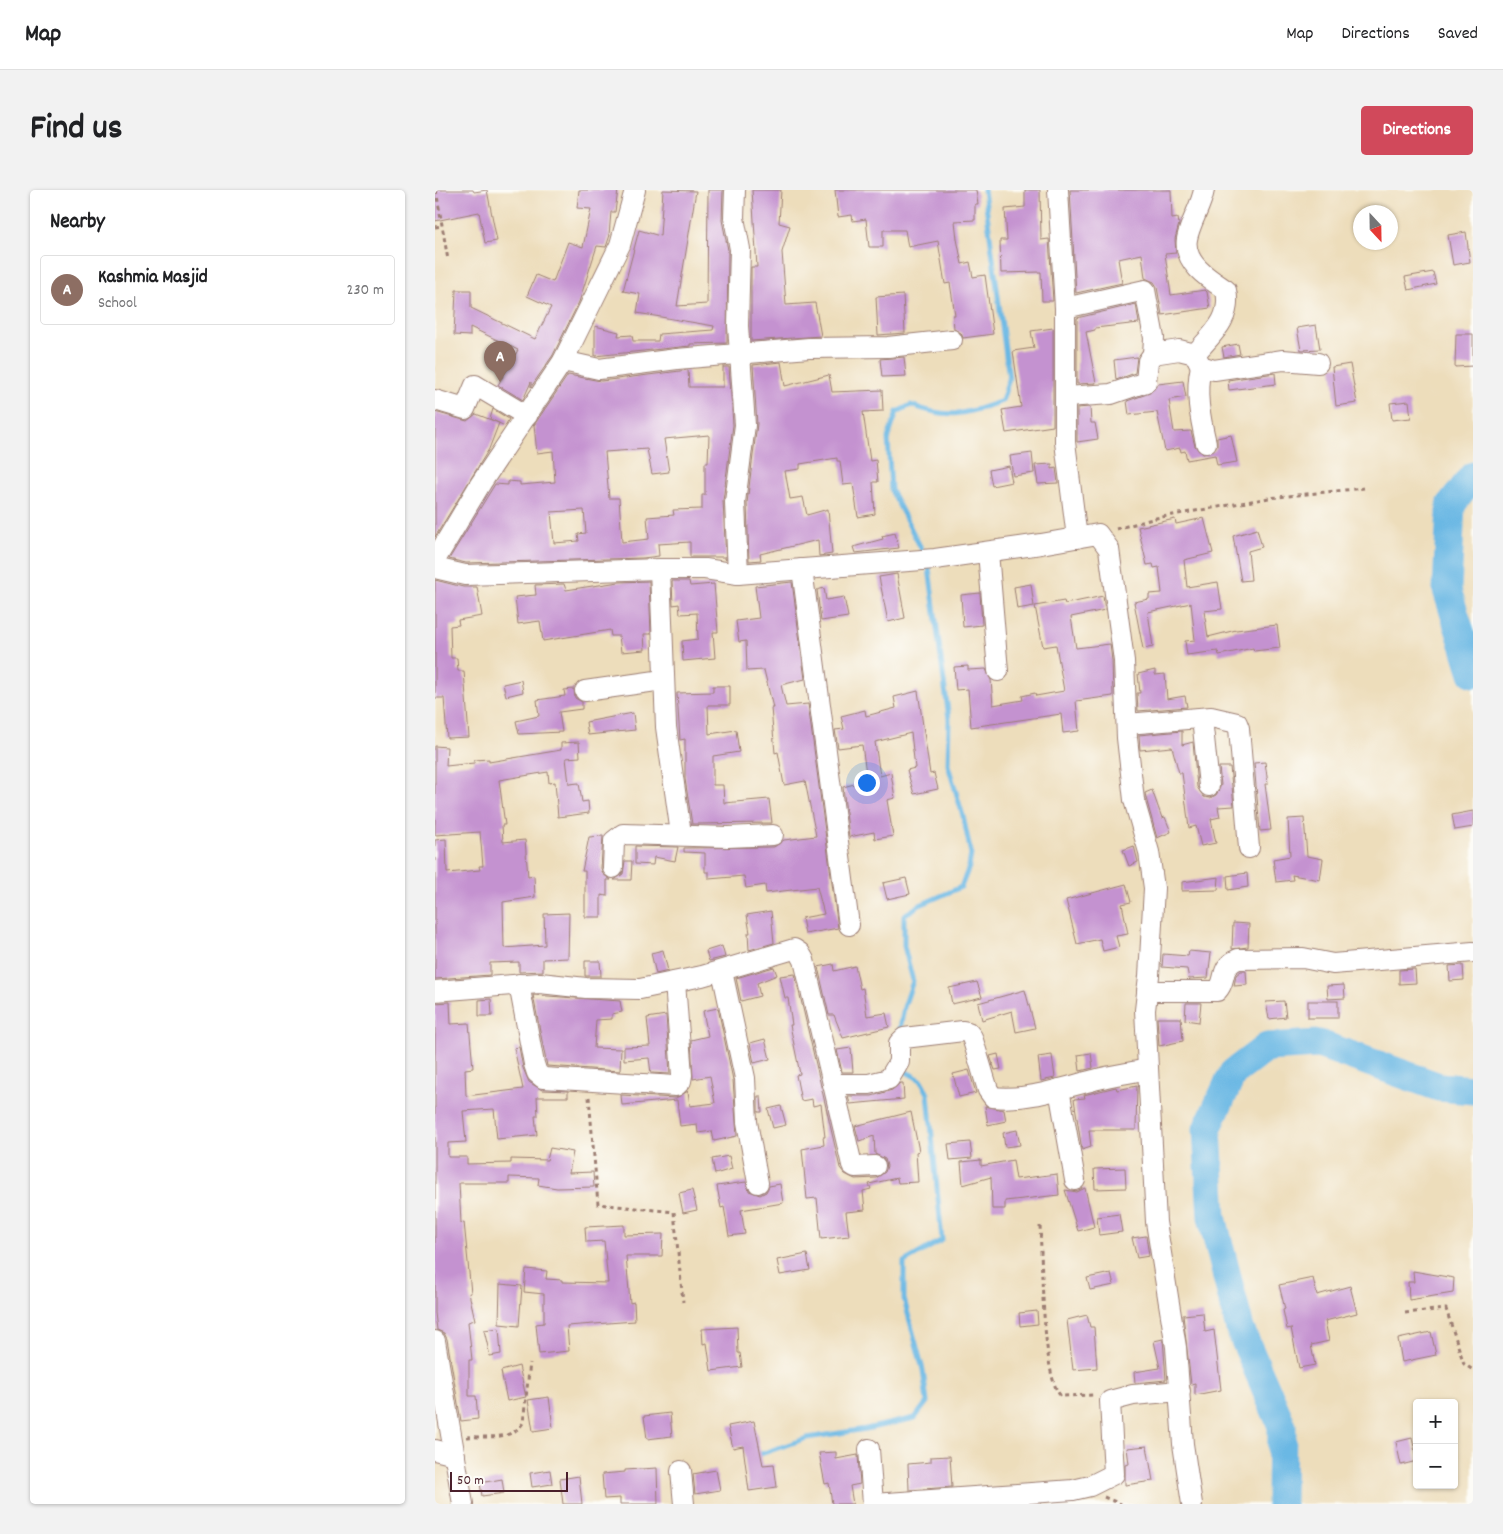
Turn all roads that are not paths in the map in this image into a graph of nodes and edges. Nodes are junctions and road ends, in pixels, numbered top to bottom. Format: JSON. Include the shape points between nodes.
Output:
{"nodes":[{"id":1,"x":635,"y":190,"type":"edge"},
{"id":2,"x":735,"y":190,"type":"edge"},
{"id":3,"x":1059,"y":190,"type":"edge"},
{"id":4,"x":1204,"y":190,"type":"edge"},
{"id":5,"x":1065,"y":308,"type":"junction"},
{"id":6,"x":952,"y":340,"type":"dead end"},
{"id":7,"x":1153,"y":354,"type":"junction"},
{"id":8,"x":742,"y":355,"type":"junction"},
{"id":9,"x":1198,"y":360,"type":"junction"},
{"id":10,"x":563,"y":361,"type":"junction"},
{"id":11,"x":1318,"y":363,"type":"dead end"},
{"id":12,"x":1066,"y":397,"type":"junction"},
{"id":13,"x":435,"y":400,"type":"edge"},
{"id":14,"x":527,"y":416,"type":"junction"},
{"id":15,"x":1206,"y":443,"type":"dead end"},
{"id":16,"x":1077,"y":538,"type":"junction"},
{"id":17,"x":988,"y":552,"type":"junction"},
{"id":18,"x":435,"y":560,"type":"edge"},
{"id":19,"x":435,"y":568,"type":"edge"},
{"id":20,"x":661,"y":569,"type":"junction"},
{"id":21,"x":802,"y":569,"type":"junction"},
{"id":22,"x":738,"y":574,"type":"junction"},
{"id":23,"x":998,"y":671,"type":"dead end"},
{"id":24,"x":663,"y":680,"type":"junction"},
{"id":25,"x":585,"y":691,"type":"dead end"},
{"id":26,"x":1202,"y":718,"type":"junction"},
{"id":27,"x":1127,"y":724,"type":"junction"},
{"id":28,"x":1209,"y":786,"type":"dead end"},
{"id":29,"x":681,"y":834,"type":"junction"},
{"id":30,"x":773,"y":836,"type":"dead end"},
{"id":31,"x":1249,"y":848,"type":"dead end"},
{"id":32,"x":613,"y":868,"type":"dead end"},
{"id":33,"x":849,"y":925,"type":"dead end"},
{"id":34,"x":1473,"y":952,"type":"edge"},
{"id":35,"x":722,"y":971,"type":"junction"},
{"id":36,"x":675,"y":982,"type":"junction"},
{"id":37,"x":519,"y":984,"type":"junction"},
{"id":38,"x":435,"y":991,"type":"edge"},
{"id":39,"x":1147,"y":991,"type":"junction"},
{"id":40,"x":1148,"y":1069,"type":"junction"},
{"id":41,"x":833,"y":1084,"type":"junction"},
{"id":42,"x":1059,"y":1089,"type":"junction"},
{"id":43,"x":875,"y":1166,"type":"dead end"},
{"id":44,"x":1075,"y":1180,"type":"dead end"},
{"id":45,"x":758,"y":1183,"type":"dead end"},
{"id":46,"x":435,"y":1348,"type":"edge"},
{"id":47,"x":1180,"y":1391,"type":"junction"},
{"id":48,"x":453,"y":1446,"type":"junction"},
{"id":49,"x":869,"y":1449,"type":"dead end"},
{"id":50,"x":435,"y":1450,"type":"edge"},
{"id":51,"x":681,"y":1471,"type":"dead end"},
{"id":52,"x":988,"y":1500,"type":"edge"},
{"id":53,"x":463,"y":1504,"type":"edge"},
{"id":54,"x":685,"y":1504,"type":"edge"},
{"id":55,"x":873,"y":1504,"type":"edge"},
{"id":56,"x":1192,"y":1504,"type":"edge"}],
"edges":[{"from":1,"to":10,"type":"street","via":[[620,245]]},
{"from":2,"to":8,"type":"street","via":[[734,218],[740,249],[738,326]]},
{"from":3,"to":5,"type":"street"},
{"from":4,"to":9,"type":"street","via":[[1187,240],[1192,260],[1202,273],[1226,290],[1229,305]]},
{"from":5,"to":7,"type":"street","via":[[1145,290],[1154,338]]},
{"from":5,"to":12,"type":"street"},
{"from":6,"to":8,"type":"street","via":[[888,348],[809,348]]},
{"from":7,"to":9,"type":"street","via":[[1179,350]]},
{"from":7,"to":12,"type":"street","via":[[1148,361],[1146,382],[1139,386],[1111,394]]},
{"from":8,"to":10,"type":"street","via":[[599,369]]},
{"from":8,"to":22,"type":"street","via":[[745,425],[735,502]]},
{"from":9,"to":11,"type":"street","via":[[1214,370],[1283,360]]},
{"from":9,"to":15,"type":"street","via":[[1199,411]]},
{"from":10,"to":14,"type":"street"},
{"from":12,"to":16,"type":"street","via":[[1065,442]]},
{"from":13,"to":14,"type":"street","via":[[465,409],[475,385]]},
{"from":14,"to":18,"type":"street","via":[[481,483]]},
{"from":16,"to":17,"type":"street"},
{"from":16,"to":27,"type":"street","via":[[1098,534],[1109,549],[1124,661]]},
{"from":17,"to":21,"type":"street"},
{"from":17,"to":23,"type":"street"},
{"from":19,"to":20,"type":"street","via":[[465,575]]},
{"from":20,"to":22,"type":"street","via":[[705,569]]},
{"from":20,"to":24,"type":"street"},
{"from":21,"to":22,"type":"street"},
{"from":21,"to":33,"type":"street"},
{"from":24,"to":25,"type":"street"},
{"from":24,"to":29,"type":"street"},
{"from":26,"to":27,"type":"street"},
{"from":26,"to":28,"type":"street"},
{"from":26,"to":31,"type":"street","via":[[1231,720],[1239,728]]},
{"from":27,"to":39,"type":"street","via":[[1134,800],[1149,852],[1154,888]]},
{"from":29,"to":30,"type":"street"},
{"from":29,"to":32,"type":"street","via":[[618,836],[614,841]]},
{"from":34,"to":39,"type":"street","via":[[1333,964],[1303,958],[1237,959],[1224,969],[1221,988],[1217,992]]},
{"from":35,"to":36,"type":"street"},
{"from":35,"to":41,"type":"street","via":[[794,949],[800,952]]},
{"from":35,"to":45,"type":"street","via":[[745,1078],[747,1122]]},
{"from":36,"to":37,"type":"street","via":[[640,989]]},
{"from":36,"to":37,"type":"street","via":[[681,1081],[676,1086],[543,1078],[537,1074]]},
{"from":37,"to":38,"type":"street"},
{"from":39,"to":40,"type":"street"},
{"from":40,"to":42,"type":"street"},
{"from":40,"to":47,"type":"street","via":[[1156,1222]]},
{"from":41,"to":42,"type":"street","via":[[869,1084],[889,1078],[899,1062],[899,1043],[904,1038],[963,1030],[972,1037],[993,1097]]},
{"from":41,"to":43,"type":"street","via":[[852,1165]]},
{"from":42,"to":44,"type":"street"},
{"from":46,"to":48,"type":"street"},
{"from":47,"to":52,"type":"street","via":[[1110,1400],[1114,1474],[1073,1490]]},
{"from":47,"to":56,"type":"street","via":[[1183,1444]]},
{"from":48,"to":50,"type":"street"},
{"from":48,"to":53,"type":"street"},
{"from":49,"to":55,"type":"street"},
{"from":51,"to":54,"type":"street"},
{"from":52,"to":55,"type":"street"}]}
